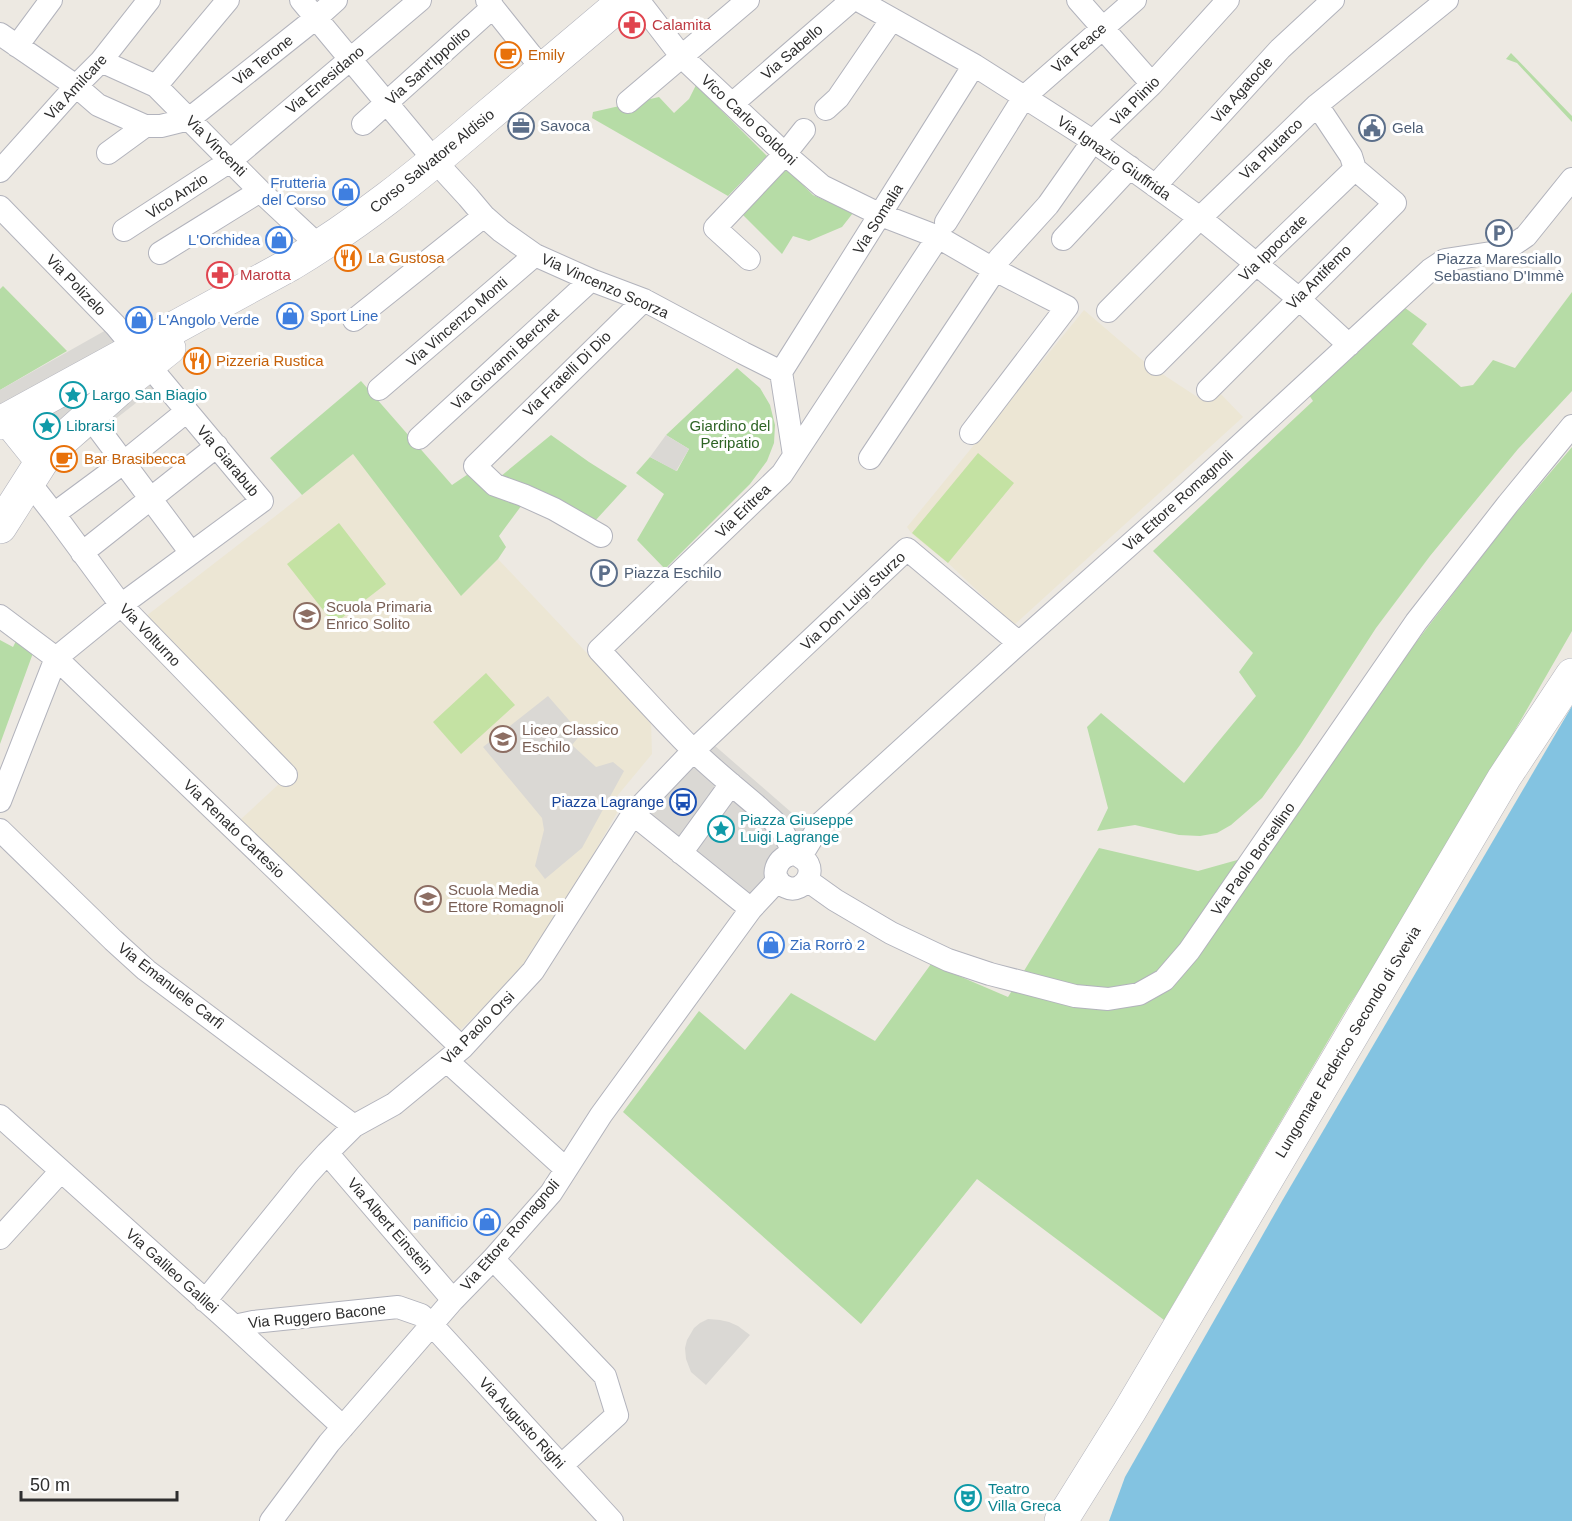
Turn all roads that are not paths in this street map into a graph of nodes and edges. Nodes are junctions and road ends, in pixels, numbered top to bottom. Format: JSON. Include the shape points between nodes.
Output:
{"nodes":[{"id":1,"x":51,"y":0,"type":"edge"},
{"id":2,"x":149,"y":0,"type":"edge"},
{"id":3,"x":228,"y":0,"type":"edge"},
{"id":4,"x":301,"y":0,"type":"edge"},
{"id":5,"x":336,"y":0,"type":"edge"},
{"id":6,"x":420,"y":0,"type":"edge"},
{"id":7,"x":625,"y":0,"type":"edge"},
{"id":8,"x":638,"y":0,"type":"edge"},
{"id":9,"x":748,"y":0,"type":"edge"},
{"id":10,"x":852,"y":0,"type":"edge"},
{"id":11,"x":858,"y":0,"type":"edge"},
{"id":12,"x":1078,"y":0,"type":"edge"},
{"id":13,"x":1135,"y":0,"type":"edge"},
{"id":14,"x":1227,"y":0,"type":"edge"},
{"id":15,"x":1333,"y":0,"type":"edge"},
{"id":16,"x":1447,"y":0,"type":"edge"},
{"id":17,"x":490,"y":4,"type":"edge"},
{"id":18,"x":316,"y":18,"type":"junction"},
{"id":19,"x":892,"y":19,"type":"junction"},
{"id":20,"x":1102,"y":28,"type":"junction"},
{"id":21,"x":9,"y":40,"type":"edge"},
{"id":22,"x":682,"y":57,"type":"junction"},
{"id":23,"x":349,"y":59,"type":"junction"},
{"id":24,"x":101,"y":62,"type":"junction"},
{"id":25,"x":974,"y":65,"type":"junction"},
{"id":26,"x":543,"y":70,"type":"junction"},
{"id":27,"x":1152,"y":84,"type":"junction"},
{"id":28,"x":76,"y":86,"type":"junction"},
{"id":29,"x":156,"y":86,"type":"junction"},
{"id":30,"x":1024,"y":97,"type":"junction"},
{"id":31,"x":628,"y":102,"type":"dead end"},
{"id":32,"x":386,"y":103,"type":"junction"},
{"id":33,"x":732,"y":104,"type":"junction"},
{"id":34,"x":1317,"y":105,"type":"junction"},
{"id":35,"x":826,"y":109,"type":"dead end"},
{"id":36,"x":189,"y":118,"type":"junction"},
{"id":37,"x":363,"y":124,"type":"dead end"},
{"id":38,"x":145,"y":126,"type":"junction"},
{"id":39,"x":804,"y":130,"type":"dead end"},
{"id":40,"x":1094,"y":141,"type":"junction"},
{"id":41,"x":108,"y":153,"type":"dead end"},
{"id":42,"x":785,"y":154,"type":"junction"},
{"id":43,"x":230,"y":161,"type":"junction"},
{"id":44,"x":435,"y":161,"type":"junction"},
{"id":45,"x":1130,"y":167,"type":"junction"},
{"id":46,"x":1355,"y":169,"type":"junction"},
{"id":47,"x":0,"y":171,"type":"edge"},
{"id":48,"x":1572,"y":179,"type":"edge"},
{"id":49,"x":1155,"y":186,"type":"junction"},
{"id":50,"x":260,"y":191,"type":"junction"},
{"id":51,"x":0,"y":207,"type":"edge"},
{"id":52,"x":881,"y":215,"type":"junction"},
{"id":53,"x":484,"y":216,"type":"junction"},
{"id":54,"x":1200,"y":218,"type":"junction"},
{"id":55,"x":942,"y":229,"type":"junction"},
{"id":56,"x":124,"y":230,"type":"dead end"},
{"id":57,"x":1064,"y":238,"type":"dead end"},
{"id":58,"x":320,"y":247,"type":"junction"},
{"id":59,"x":160,"y":253,"type":"dead end"},
{"id":60,"x":535,"y":255,"type":"junction"},
{"id":61,"x":749,"y":259,"type":"dead end"},
{"id":62,"x":1256,"y":264,"type":"junction"},
{"id":63,"x":997,"y":265,"type":"junction"},
{"id":64,"x":591,"y":280,"type":"junction"},
{"id":65,"x":1298,"y":298,"type":"junction"},
{"id":66,"x":644,"y":300,"type":"junction"},
{"id":67,"x":1108,"y":311,"type":"dead end"},
{"id":68,"x":354,"y":320,"type":"dead end"},
{"id":69,"x":1349,"y":345,"type":"junction"},
{"id":70,"x":142,"y":358,"type":"junction"},
{"id":71,"x":1156,"y":364,"type":"dead end"},
{"id":72,"x":781,"y":372,"type":"junction"},
{"id":73,"x":380,"y":389,"type":"dead end"},
{"id":74,"x":1208,"y":390,"type":"dead end"},
{"id":75,"x":187,"y":411,"type":"junction"},
{"id":76,"x":89,"y":416,"type":"junction"},
{"id":77,"x":4,"y":421,"type":"edge"},
{"id":78,"x":1572,"y":426,"type":"edge"},
{"id":79,"x":971,"y":433,"type":"dead end"},
{"id":80,"x":418,"y":438,"type":"dead end"},
{"id":81,"x":217,"y":446,"type":"junction"},
{"id":82,"x":794,"y":455,"type":"junction"},
{"id":83,"x":870,"y":458,"type":"dead end"},
{"id":84,"x":123,"y":463,"type":"junction"},
{"id":85,"x":36,"y":470,"type":"junction"},
{"id":86,"x":150,"y":499,"type":"junction"},
{"id":87,"x":54,"y":514,"type":"junction"},
{"id":88,"x":0,"y":527,"type":"edge"},
{"id":89,"x":601,"y":536,"type":"dead end"},
{"id":90,"x":82,"y":553,"type":"junction"},
{"id":91,"x":191,"y":553,"type":"junction"},
{"id":92,"x":121,"y":605,"type":"junction"},
{"id":93,"x":0,"y":616,"type":"edge"},
{"id":94,"x":1019,"y":643,"type":"junction"},
{"id":95,"x":56,"y":658,"type":"junction"},
{"id":96,"x":1572,"y":675,"type":"edge"},
{"id":97,"x":693,"y":751,"type":"junction"},
{"id":98,"x":286,"y":775,"type":"dead end"},
{"id":99,"x":731,"y":784,"type":"junction"},
{"id":100,"x":0,"y":801,"type":"edge"},
{"id":101,"x":633,"y":814,"type":"junction"},
{"id":102,"x":0,"y":830,"type":"edge"},
{"id":103,"x":681,"y":853,"type":"junction"},
{"id":104,"x":798,"y":855,"type":"junction"},
{"id":105,"x":778,"y":880,"type":"junction"},
{"id":106,"x":807,"y":880,"type":"junction"},
{"id":107,"x":751,"y":909,"type":"junction"},
{"id":108,"x":454,"y":1055,"type":"junction"},
{"id":109,"x":0,"y":1116,"type":"edge"},
{"id":110,"x":354,"y":1126,"type":"junction"},
{"id":111,"x":327,"y":1153,"type":"junction"},
{"id":112,"x":566,"y":1169,"type":"junction"},
{"id":113,"x":61,"y":1172,"type":"junction"},
{"id":114,"x":0,"y":1238,"type":"edge"},
{"id":115,"x":493,"y":1259,"type":"junction"},
{"id":116,"x":453,"y":1300,"type":"junction"},
{"id":117,"x":205,"y":1301,"type":"junction"},
{"id":118,"x":432,"y":1325,"type":"junction"},
{"id":119,"x":234,"y":1326,"type":"junction"},
{"id":120,"x":1129,"y":1412,"type":"junction"},
{"id":121,"x":343,"y":1427,"type":"junction"},
{"id":122,"x":562,"y":1465,"type":"junction"},
{"id":123,"x":271,"y":1521,"type":"edge"},
{"id":124,"x":612,"y":1521,"type":"edge"},
{"id":125,"x":1061,"y":1521,"type":"edge"},
{"id":126,"x":1082,"y":1521,"type":"edge"}],
"edges":[{"from":1,"to":21,"type":"street"},
{"from":2,"to":24,"type":"street","name":"Via Amilcare"},
{"from":3,"to":29,"type":"street"},
{"from":4,"to":18,"type":"street","name":"Via Vincenzo Scorza"},
{"from":5,"to":18,"type":"street","name":"Via Terone"},
{"from":6,"to":23,"type":"street","name":"Via Enesidano"},
{"from":7,"to":26,"type":"street","name":"Corso Salvatore Aldisio"},
{"from":8,"to":22,"type":"street","name":"Vico Carlo Goldoni"},
{"from":9,"to":22,"type":"street"},
{"from":10,"to":33,"type":"street","name":"Via Sabello"},
{"from":11,"to":19,"type":"street","name":"Via Ignazio Giuffrida"},
{"from":12,"to":20,"type":"street"},
{"from":13,"to":20,"type":"street","name":"Via Feace"},
{"from":14,"to":27,"type":"street","name":"Via Plinio"},
{"from":15,"to":49,"type":"street","name":"Via Agatocle","via":[[1280,49]]},
{"from":16,"to":34,"type":"street","name":"Via Plutarco"},
{"from":17,"to":26,"type":"street"},
{"from":17,"to":32,"type":"street","name":"Via Sant'Ippolito"},
{"from":18,"to":23,"type":"street","name":"Via Vincenzo Scorza"},
{"from":18,"to":36,"type":"street","name":"Via Terone"},
{"from":19,"to":25,"type":"street","name":"Via Ignazio Giuffrida"},
{"from":19,"to":35,"type":"street","via":[[838,98]]},
{"from":20,"to":27,"type":"street"},
{"from":20,"to":30,"type":"street","name":"Via Feace"},
{"from":21,"to":28,"type":"street"},
{"from":22,"to":31,"type":"street"},
{"from":22,"to":33,"type":"street","name":"Vico Carlo Goldoni"},
{"from":23,"to":32,"type":"street","name":"Via Vincenzo Scorza"},
{"from":23,"to":43,"type":"street","name":"Via Enesidano"},
{"from":24,"to":28,"type":"street","name":"Via Amilcare"},
{"from":24,"to":29,"type":"street","name":"Via Vincenti"},
{"from":25,"to":30,"type":"street","name":"Via Ignazio Giuffrida"},
{"from":25,"to":52,"type":"street","name":"Via Somalia"},
{"from":26,"to":44,"type":"street","name":"Corso Salvatore Aldisio"},
{"from":27,"to":40,"type":"street","name":"Via Plinio"},
{"from":28,"to":38,"type":"street","via":[[98,105]]},
{"from":28,"to":47,"type":"street","name":"Via Amilcare"},
{"from":29,"to":36,"type":"street","name":"Via Vincenti"},
{"from":30,"to":40,"type":"street","name":"Via Ignazio Giuffrida"},
{"from":30,"to":55,"type":"street","name":"Via Eritrea"},
{"from":32,"to":37,"type":"street","name":"Via Sant'Ippolito"},
{"from":32,"to":44,"type":"street","name":"Via Vincenzo Scorza"},
{"from":33,"to":42,"type":"street","name":"Vico Carlo Goldoni"},
{"from":34,"to":46,"type":"street","via":[[1352,156]]},
{"from":34,"to":54,"type":"street","name":"Via Plutarco"},
{"from":36,"to":38,"type":"street"},
{"from":36,"to":43,"type":"street","name":"Via Vincenti"},
{"from":38,"to":41,"type":"street"},
{"from":39,"to":42,"type":"street"},
{"from":40,"to":45,"type":"street","name":"Via Ignazio Giuffrida"},
{"from":40,"to":63,"type":"street","name":"Via Plinio","via":[[1048,205]]},
{"from":42,"to":52,"type":"street","name":"Vico Carlo Goldoni","via":[[822,186]]},
{"from":42,"to":61,"type":"street","via":[[715,228]]},
{"from":43,"to":50,"type":"street","name":"Via Vincenti"},
{"from":43,"to":56,"type":"street","name":"Vico Anzio"},
{"from":44,"to":53,"type":"street","name":"Via Vincenzo Scorza"},
{"from":44,"to":58,"type":"street","name":"Corso Salvatore Aldisio"},
{"from":45,"to":49,"type":"street","name":"Via Ignazio Giuffrida"},
{"from":45,"to":57,"type":"street"},
{"from":46,"to":62,"type":"street","name":"Via Ippocrate"},
{"from":46,"to":65,"type":"street","name":"Via Antifemo","via":[[1395,203]]},
{"from":48,"to":69,"type":"street","name":"Via Ettore Romagnoli","via":[[1526,236],[1504,250],[1445,260]]},
{"from":49,"to":54,"type":"street","name":"Via Ignazio Giuffrida"},
{"from":50,"to":58,"type":"street","name":"Via Vincenti"},
{"from":50,"to":59,"type":"street"},
{"from":51,"to":70,"type":"street","name":"Via Polizelo"},
{"from":52,"to":55,"type":"street","name":"Vico Carlo Goldoni"},
{"from":52,"to":72,"type":"street","name":"Via Somalia"},
{"from":53,"to":60,"type":"street","name":"Via Vincenzo Scorza"},
{"from":53,"to":68,"type":"street"},
{"from":54,"to":62,"type":"street","name":"Via Ignazio Giuffrida"},
{"from":54,"to":67,"type":"street","name":"Via Plutarco"},
{"from":55,"to":63,"type":"street","name":"Vico Carlo Goldoni"},
{"from":55,"to":82,"type":"street","name":"Via Eritrea"},
{"from":58,"to":70,"type":"street","name":"Corso Salvatore Aldisio","via":[[223,302]]},
{"from":60,"to":64,"type":"street","name":"Via Vincenzo Scorza"},
{"from":60,"to":73,"type":"street","name":"Via Vincenzo Monti"},
{"from":62,"to":65,"type":"street","name":"Via Ignazio Giuffrida"},
{"from":62,"to":71,"type":"street","name":"Via Ippocrate"},
{"from":63,"to":79,"type":"street","name":"Vico Carlo Goldoni","via":[[1067,307]]},
{"from":63,"to":83,"type":"street","name":"Via Plinio"},
{"from":64,"to":66,"type":"street","name":"Via Vincenzo Scorza"},
{"from":64,"to":80,"type":"street","name":"Via Giovanni Berchet"},
{"from":65,"to":69,"type":"street","name":"Via Ignazio Giuffrida"},
{"from":65,"to":74,"type":"street","name":"Via Antifemo"},
{"from":66,"to":72,"type":"street","name":"Via Vincenzo Scorza"},
{"from":66,"to":89,"type":"street","name":"Via Fratelli Di Dio","via":[[475,466],[495,485],[554,509]]},
{"from":69,"to":94,"type":"street","name":"Via Ettore Romagnoli"},
{"from":70,"to":75,"type":"street","name":"Via Giarabub"},
{"from":70,"to":76,"type":"street"},
{"from":70,"to":77,"type":"street"},
{"from":72,"to":82,"type":"street"},
{"from":75,"to":81,"type":"street","name":"Via Giarabub"},
{"from":75,"to":84,"type":"street"},
{"from":76,"to":84,"type":"street"},
{"from":76,"to":85,"type":"street","via":[[52,449]]},
{"from":77,"to":85,"type":"street"},
{"from":78,"to":106,"type":"street","name":"Via Paolo Borsellino","via":[[1416,622],[1189,951],[1164,980],[1139,994],[1108,999],[1075,996],[990,974],[948,960],[891,933]]},
{"from":81,"to":86,"type":"street"},
{"from":81,"to":91,"type":"street","name":"Via Giarabub","via":[[262,501]]},
{"from":82,"to":97,"type":"street","name":"Via Eritrea","via":[[782,474],[599,650]]},
{"from":84,"to":86,"type":"street"},
{"from":84,"to":87,"type":"street"},
{"from":85,"to":87,"type":"street","name":"Via Volturno"},
{"from":85,"to":88,"type":"street"},
{"from":86,"to":90,"type":"street"},
{"from":86,"to":91,"type":"street"},
{"from":87,"to":90,"type":"street","name":"Via Volturno"},
{"from":90,"to":92,"type":"street","name":"Via Volturno"},
{"from":91,"to":92,"type":"street"},
{"from":92,"to":95,"type":"street"},
{"from":92,"to":98,"type":"street","name":"Via Volturno"},
{"from":93,"to":95,"type":"street","name":"Via Renato Cartesio"},
{"from":94,"to":97,"type":"street","name":"Via Don Luigi Sturzo","via":[[907,549]]},
{"from":94,"to":104,"type":"street","name":"Via Ettore Romagnoli","via":[[821,823]]},
{"from":95,"to":100,"type":"street"},
{"from":95,"to":108,"type":"street","name":"Via Renato Cartesio"},
{"from":96,"to":120,"type":"street","name":"Lungomare Federico Secondo di Svevia","via":[[1504,778]]},
{"from":97,"to":99,"type":"street"},
{"from":97,"to":101,"type":"street","name":"Via Paolo Orsi"},
{"from":99,"to":103,"type":"street"},
{"from":99,"to":104,"type":"street","via":[[780,828]]},
{"from":101,"to":103,"type":"street"},
{"from":101,"to":108,"type":"street","name":"Via Paolo Orsi","via":[[533,971]]},
{"from":102,"to":110,"type":"street","name":"Via Emanuele Carfì","via":[[146,970]]},
{"from":103,"to":107,"type":"street"},
{"from":104,"to":105,"type":"street","via":[[784,856],[779,861]]},
{"from":104,"to":106,"type":"street","via":[[809,867]]},
{"from":105,"to":106,"type":"street","via":[[786,888]]},
{"from":105,"to":107,"type":"street","name":"Via Ettore Romagnoli"},
{"from":107,"to":112,"type":"street","name":"Via Ettore Romagnoli"},
{"from":108,"to":110,"type":"street","name":"Via Paolo Orsi","via":[[394,1104]]},
{"from":108,"to":112,"type":"street","name":"Via Renato Cartesio"},
{"from":109,"to":113,"type":"street","name":"Via Galileo Galilei"},
{"from":110,"to":111,"type":"street","name":"Via Paolo Orsi"},
{"from":111,"to":116,"type":"street","name":"Via Albert Einstein"},
{"from":111,"to":117,"type":"street","name":"Via Paolo Orsi"},
{"from":112,"to":115,"type":"street","name":"Via Ettore Romagnoli","via":[[551,1193]]},
{"from":113,"to":114,"type":"street"},
{"from":113,"to":117,"type":"street","name":"Via Galileo Galilei"},
{"from":115,"to":116,"type":"street","name":"Via Ettore Romagnoli"},
{"from":115,"to":122,"type":"street","via":[[606,1376],[617,1414]]},
{"from":116,"to":118,"type":"street","name":"Via Ettore Romagnoli"},
{"from":117,"to":119,"type":"street","name":"Via Galileo Galilei"},
{"from":118,"to":119,"type":"street","name":"Via Ruggero Bacone","via":[[421,1315],[398,1308]]},
{"from":118,"to":121,"type":"street","name":"Via Ettore Romagnoli"},
{"from":118,"to":122,"type":"street","name":"Via Augusto Righi"},
{"from":119,"to":121,"type":"street","name":"Via Galileo Galilei"},
{"from":120,"to":125,"type":"street","name":"Lungomare Federico Secondo di Svevia"},
{"from":120,"to":126,"type":"street","name":"Lungomare Federico Secondo di Svevia"},
{"from":121,"to":123,"type":"street","name":"Via Ettore Romagnoli"},
{"from":122,"to":124,"type":"street","name":"Via Augusto Righi"}]}
